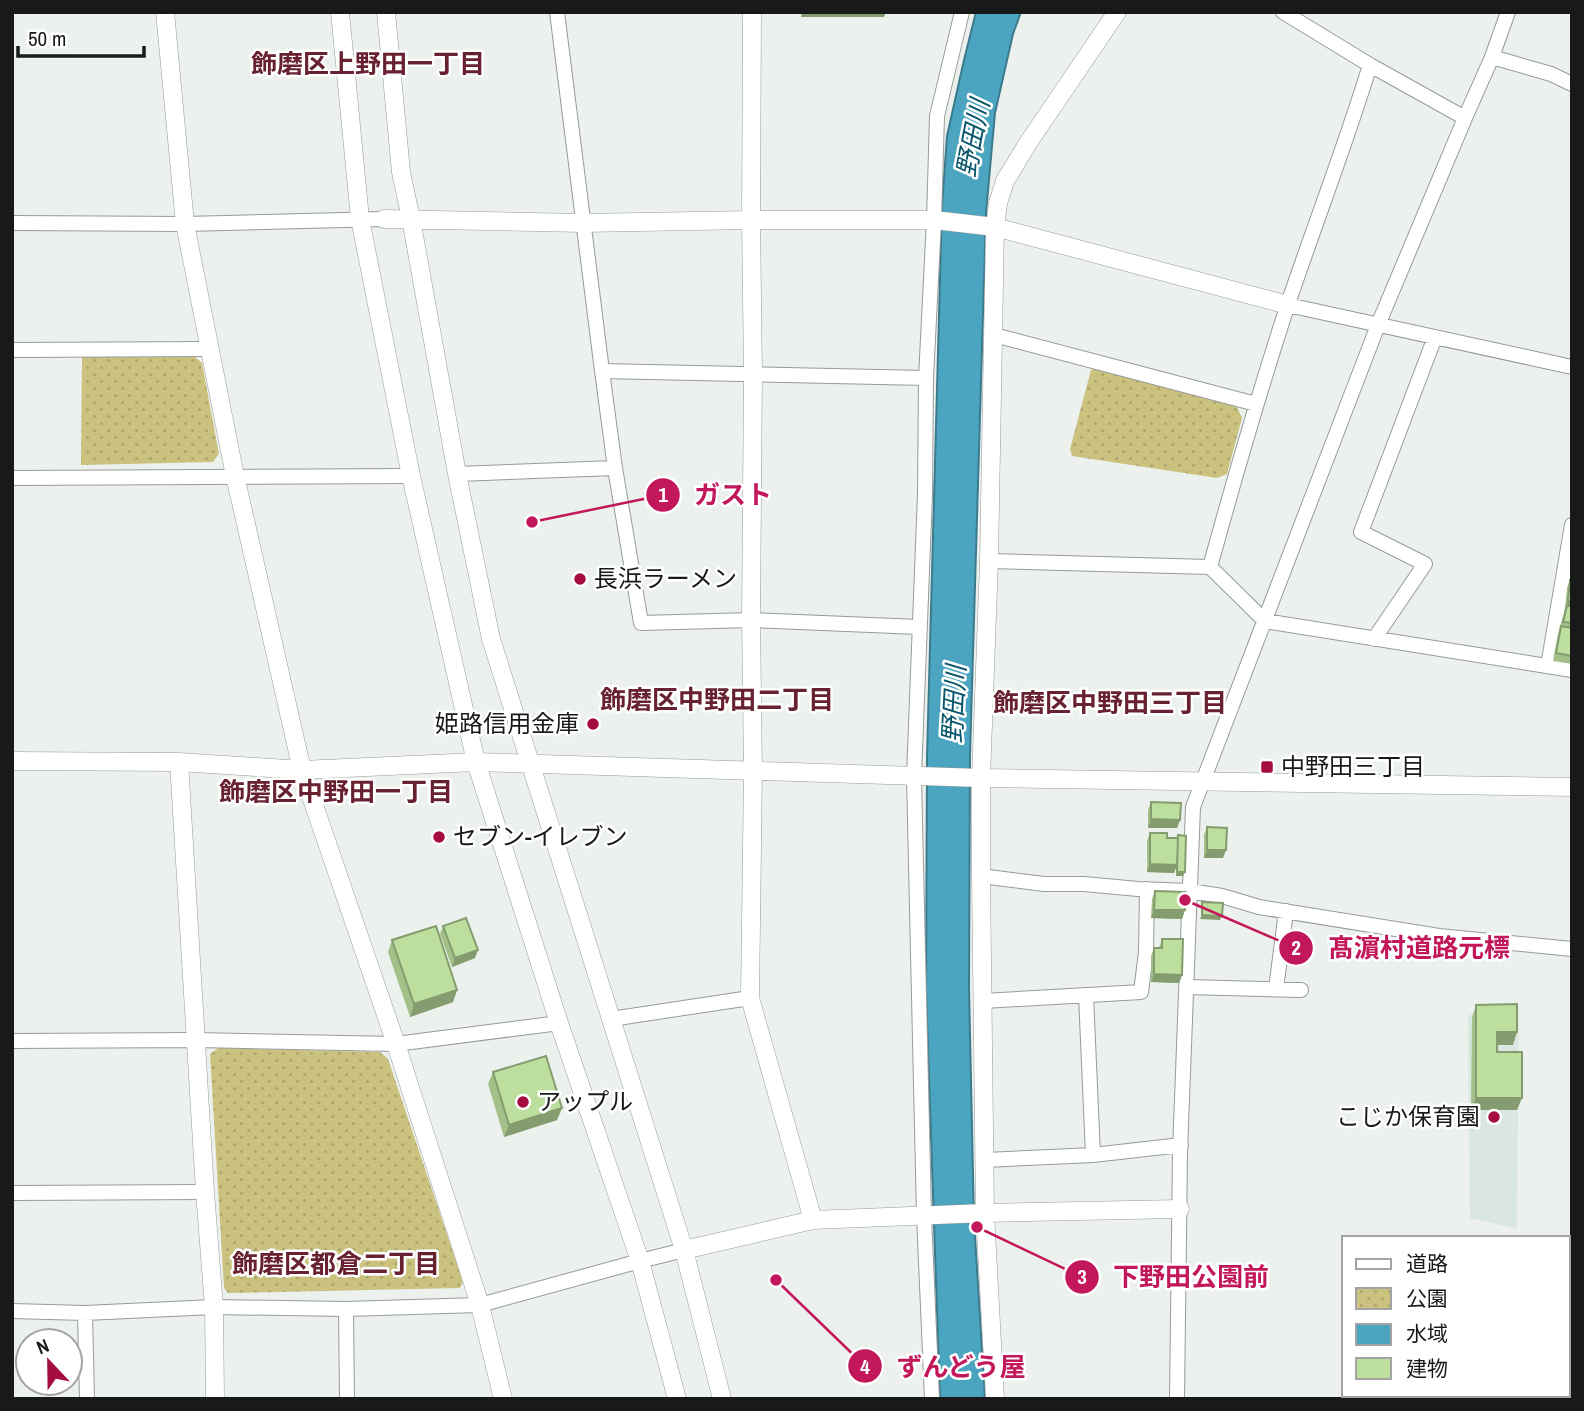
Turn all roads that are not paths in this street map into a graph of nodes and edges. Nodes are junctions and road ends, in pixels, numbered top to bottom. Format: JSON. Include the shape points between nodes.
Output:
{"nodes":[{"id":1,"x":164,"y":12,"type":"edge"},
{"id":2,"x":340,"y":12,"type":"edge"},
{"id":3,"x":386,"y":12,"type":"edge"},
{"id":4,"x":557,"y":12,"type":"edge"},
{"id":5,"x":752,"y":12,"type":"edge"},
{"id":6,"x":962,"y":12,"type":"edge"},
{"id":7,"x":1117,"y":12,"type":"edge"},
{"id":8,"x":1283,"y":12,"type":"edge"},
{"id":9,"x":1507,"y":12,"type":"edge"},
{"id":10,"x":1492,"y":57,"type":"junction"},
{"id":11,"x":1370,"y":65,"type":"junction"},
{"id":12,"x":1572,"y":84,"type":"edge"},
{"id":13,"x":1465,"y":118,"type":"junction"},
{"id":14,"x":359,"y":219,"type":"junction"},
{"id":15,"x":384,"y":219,"type":"joint"},
{"id":16,"x":411,"y":219,"type":"junction"},
{"id":17,"x":751,"y":220,"type":"junction"},
{"id":18,"x":934,"y":220,"type":"junction"},
{"id":19,"x":12,"y":223,"type":"edge"},
{"id":20,"x":583,"y":223,"type":"junction"},
{"id":21,"x":185,"y":224,"type":"junction"},
{"id":22,"x":995,"y":227,"type":"junction"},
{"id":23,"x":1288,"y":305,"type":"junction"},
{"id":24,"x":1378,"y":325,"type":"junction"},
{"id":25,"x":994,"y":335,"type":"junction"},
{"id":26,"x":1435,"y":337,"type":"junction"},
{"id":27,"x":210,"y":349,"type":"junction"},
{"id":28,"x":12,"y":350,"type":"edge"},
{"id":29,"x":1572,"y":367,"type":"edge"},
{"id":30,"x":602,"y":370,"type":"junction"},
{"id":31,"x":754,"y":374,"type":"junction"},
{"id":32,"x":926,"y":378,"type":"junction"},
{"id":33,"x":1256,"y":404,"type":"junction"},
{"id":34,"x":615,"y":468,"type":"junction"},
{"id":35,"x":457,"y":474,"type":"junction"},
{"id":36,"x":235,"y":476,"type":"junction"},
{"id":37,"x":411,"y":476,"type":"junction"},
{"id":38,"x":12,"y":478,"type":"edge"},
{"id":39,"x":1572,"y":525,"type":"edge"},
{"id":40,"x":989,"y":561,"type":"junction"},
{"id":41,"x":1209,"y":567,"type":"junction"},
{"id":42,"x":1567,"y":581,"type":"edge"},
{"id":43,"x":751,"y":620,"type":"junction"},
{"id":44,"x":1265,"y":621,"type":"junction"},
{"id":45,"x":919,"y":627,"type":"junction"},
{"id":46,"x":1374,"y":639,"type":"junction"},
{"id":47,"x":1548,"y":666,"type":"junction"},
{"id":48,"x":1572,"y":670,"type":"edge"},
{"id":49,"x":12,"y":761,"type":"edge"},
{"id":50,"x":179,"y":762,"type":"junction"},
{"id":51,"x":476,"y":762,"type":"junction"},
{"id":52,"x":530,"y":764,"type":"junction"},
{"id":53,"x":302,"y":770,"type":"junction"},
{"id":54,"x":753,"y":771,"type":"junction"},
{"id":55,"x":914,"y":776,"type":"junction"},
{"id":56,"x":981,"y":778,"type":"junction"},
{"id":57,"x":1204,"y":781,"type":"junction"},
{"id":58,"x":1572,"y":787,"type":"edge"},
{"id":59,"x":981,"y":876,"type":"junction"},
{"id":60,"x":1147,"y":889,"type":"junction"},
{"id":61,"x":1190,"y":891,"type":"junction"},
{"id":62,"x":1286,"y":911,"type":"junction"},
{"id":63,"x":1572,"y":949,"type":"edge"},
{"id":64,"x":1187,"y":987,"type":"junction"},
{"id":65,"x":1276,"y":989,"type":"junction"},
{"id":66,"x":1301,"y":990,"type":"dead end"},
{"id":67,"x":1086,"y":995,"type":"junction"},
{"id":68,"x":750,"y":998,"type":"junction"},
{"id":69,"x":983,"y":1001,"type":"junction"},
{"id":70,"x":611,"y":1019,"type":"junction"},
{"id":71,"x":559,"y":1023,"type":"junction"},
{"id":72,"x":197,"y":1040,"type":"junction"},
{"id":73,"x":12,"y":1041,"type":"edge"},
{"id":74,"x":396,"y":1044,"type":"junction"},
{"id":75,"x":1181,"y":1145,"type":"junction"},
{"id":76,"x":1093,"y":1154,"type":"junction"},
{"id":77,"x":985,"y":1160,"type":"junction"},
{"id":78,"x":205,"y":1192,"type":"junction"},
{"id":79,"x":12,"y":1193,"type":"edge"},
{"id":80,"x":1180,"y":1209,"type":"junction"},
{"id":81,"x":985,"y":1213,"type":"junction"},
{"id":82,"x":924,"y":1216,"type":"junction"},
{"id":83,"x":813,"y":1220,"type":"junction"},
{"id":84,"x":684,"y":1250,"type":"junction"},
{"id":85,"x":640,"y":1261,"type":"junction"},
{"id":86,"x":480,"y":1305,"type":"junction"},
{"id":87,"x":214,"y":1307,"type":"junction"},
{"id":88,"x":346,"y":1309,"type":"junction"},
{"id":89,"x":12,"y":1311,"type":"edge"},
{"id":90,"x":85,"y":1313,"type":"junction"},
{"id":91,"x":87,"y":1399,"type":"edge"},
{"id":92,"x":215,"y":1399,"type":"edge"},
{"id":93,"x":347,"y":1399,"type":"edge"},
{"id":94,"x":503,"y":1399,"type":"edge"},
{"id":95,"x":677,"y":1399,"type":"edge"},
{"id":96,"x":723,"y":1399,"type":"edge"},
{"id":97,"x":932,"y":1399,"type":"edge"},
{"id":98,"x":995,"y":1399,"type":"edge"},
{"id":99,"x":1177,"y":1399,"type":"edge"}],
"edges":[{"from":1,"to":21,"type":"street"},
{"from":2,"to":14,"type":"street"},
{"from":3,"to":16,"type":"street","via":[[401,172]]},
{"from":4,"to":20,"type":"street"},
{"from":5,"to":17,"type":"street"},
{"from":6,"to":18,"type":"street","via":[[937,116]]},
{"from":7,"to":22,"type":"street","via":[[1006,181]]},
{"from":8,"to":11,"type":"street"},
{"from":9,"to":10,"type":"street"},
{"from":10,"to":12,"type":"street"},
{"from":10,"to":13,"type":"street"},
{"from":11,"to":13,"type":"street"},
{"from":11,"to":23,"type":"street"},
{"from":13,"to":24,"type":"street"},
{"from":14,"to":15,"type":"street"},
{"from":14,"to":21,"type":"street"},
{"from":14,"to":37,"type":"street"},
{"from":15,"to":16,"type":"street"},
{"from":16,"to":20,"type":"street"},
{"from":16,"to":35,"type":"street"},
{"from":17,"to":18,"type":"street"},
{"from":17,"to":20,"type":"street"},
{"from":17,"to":31,"type":"street"},
{"from":18,"to":22,"type":"street"},
{"from":18,"to":32,"type":"street"},
{"from":19,"to":21,"type":"street"},
{"from":20,"to":30,"type":"street"},
{"from":21,"to":27,"type":"street"},
{"from":22,"to":23,"type":"street"},
{"from":22,"to":25,"type":"street"},
{"from":23,"to":24,"type":"street"},
{"from":23,"to":33,"type":"street"},
{"from":24,"to":26,"type":"street"},
{"from":24,"to":44,"type":"street"},
{"from":25,"to":33,"type":"street"},
{"from":25,"to":40,"type":"street"},
{"from":26,"to":29,"type":"street"},
{"from":26,"to":46,"type":"street","via":[[1361,532],[1425,564]]},
{"from":27,"to":28,"type":"street"},
{"from":27,"to":36,"type":"street"},
{"from":30,"to":31,"type":"street"},
{"from":30,"to":34,"type":"street"},
{"from":31,"to":32,"type":"street"},
{"from":31,"to":43,"type":"street"},
{"from":32,"to":45,"type":"street"},
{"from":33,"to":41,"type":"street"},
{"from":34,"to":35,"type":"street"},
{"from":34,"to":43,"type":"street","via":[[641,623]]},
{"from":35,"to":52,"type":"street","via":[[491,639]]},
{"from":36,"to":37,"type":"street"},
{"from":36,"to":38,"type":"street"},
{"from":36,"to":53,"type":"street"},
{"from":37,"to":51,"type":"street"},
{"from":39,"to":42,"type":"street"},
{"from":40,"to":41,"type":"street"},
{"from":40,"to":56,"type":"street"},
{"from":41,"to":44,"type":"street"},
{"from":42,"to":47,"type":"street"},
{"from":43,"to":45,"type":"street"},
{"from":43,"to":54,"type":"street"},
{"from":44,"to":46,"type":"street"},
{"from":44,"to":57,"type":"street"},
{"from":45,"to":55,"type":"street"},
{"from":46,"to":47,"type":"street"},
{"from":47,"to":48,"type":"street"},
{"from":49,"to":50,"type":"street"},
{"from":50,"to":53,"type":"street"},
{"from":50,"to":72,"type":"street"},
{"from":51,"to":52,"type":"street"},
{"from":51,"to":53,"type":"street"},
{"from":51,"to":71,"type":"street"},
{"from":52,"to":54,"type":"street"},
{"from":52,"to":70,"type":"street"},
{"from":53,"to":74,"type":"street"},
{"from":54,"to":55,"type":"street"},
{"from":54,"to":68,"type":"street"},
{"from":55,"to":56,"type":"street"},
{"from":55,"to":82,"type":"street"},
{"from":56,"to":57,"type":"street"},
{"from":56,"to":59,"type":"street"},
{"from":57,"to":58,"type":"street"},
{"from":57,"to":61,"type":"street","via":[[1193,807]]},
{"from":59,"to":60,"type":"street"},
{"from":59,"to":69,"type":"street"},
{"from":60,"to":61,"type":"street"},
{"from":60,"to":67,"type":"street","via":[[1142,992]]},
{"from":61,"to":62,"type":"street"},
{"from":61,"to":64,"type":"street"},
{"from":62,"to":63,"type":"street","via":[[1440,936]]},
{"from":62,"to":65,"type":"street"},
{"from":64,"to":65,"type":"street"},
{"from":64,"to":75,"type":"street"},
{"from":65,"to":66,"type":"street"},
{"from":67,"to":69,"type":"street"},
{"from":67,"to":76,"type":"street"},
{"from":68,"to":70,"type":"street"},
{"from":68,"to":83,"type":"street"},
{"from":69,"to":77,"type":"street"},
{"from":70,"to":84,"type":"street"},
{"from":71,"to":74,"type":"street"},
{"from":71,"to":85,"type":"street"},
{"from":72,"to":73,"type":"street"},
{"from":72,"to":74,"type":"street"},
{"from":72,"to":78,"type":"street"},
{"from":74,"to":86,"type":"street"},
{"from":75,"to":76,"type":"street"},
{"from":75,"to":80,"type":"street"},
{"from":76,"to":77,"type":"street"},
{"from":77,"to":81,"type":"street"},
{"from":78,"to":79,"type":"street"},
{"from":78,"to":87,"type":"street"},
{"from":80,"to":81,"type":"street"},
{"from":80,"to":99,"type":"street"},
{"from":81,"to":82,"type":"street"},
{"from":81,"to":98,"type":"street"},
{"from":82,"to":83,"type":"street"},
{"from":82,"to":97,"type":"street"},
{"from":83,"to":84,"type":"street"},
{"from":84,"to":85,"type":"street"},
{"from":84,"to":96,"type":"street"},
{"from":85,"to":86,"type":"street"},
{"from":85,"to":95,"type":"street"},
{"from":86,"to":88,"type":"street"},
{"from":86,"to":94,"type":"street"},
{"from":87,"to":88,"type":"street"},
{"from":87,"to":90,"type":"street"},
{"from":87,"to":92,"type":"street"},
{"from":88,"to":93,"type":"street"},
{"from":89,"to":90,"type":"street"},
{"from":90,"to":91,"type":"street"}]}
